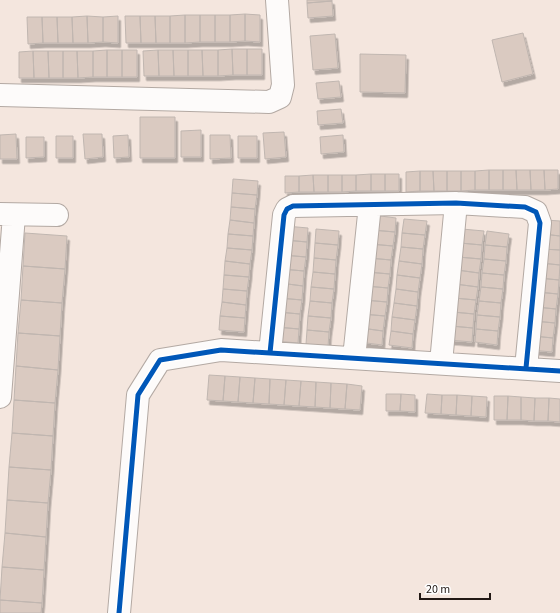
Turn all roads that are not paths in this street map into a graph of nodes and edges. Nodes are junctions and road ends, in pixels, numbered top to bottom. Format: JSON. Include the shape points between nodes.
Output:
{"nodes":[{"id":1,"x":277,"y":0,"type":"edge"},
{"id":2,"x":0,"y":95,"type":"edge"},
{"id":3,"x":456,"y":204,"type":"junction"},
{"id":4,"x":370,"y":205,"type":"junction"},
{"id":5,"x":7,"y":214,"type":"edge"},
{"id":6,"x":57,"y":216,"type":"dead end"},
{"id":7,"x":3,"y":326,"type":"edge"},
{"id":8,"x":270,"y":353,"type":"junction"},
{"id":9,"x":354,"y":358,"type":"junction"},
{"id":10,"x":441,"y":363,"type":"junction"},
{"id":11,"x":526,"y":368,"type":"junction"},
{"id":12,"x":560,"y":371,"type":"edge"},
{"id":13,"x":0,"y":397,"type":"edge"},
{"id":14,"x":119,"y":613,"type":"edge"}],
"edges":[{"from":1,"to":2,"type":"street","via":[[283,85],[280,97],[269,102]]},
{"from":3,"to":4,"type":"street"},
{"from":3,"to":10,"type":"street"},
{"from":3,"to":11,"type":"street","via":[[525,206],[536,212],[540,223]]},
{"from":4,"to":8,"type":"street","via":[[293,206],[287,209],[284,215]]},
{"from":4,"to":9,"type":"street"},
{"from":5,"to":6,"type":"street"},
{"from":5,"to":7,"type":"street"},
{"from":7,"to":13,"type":"street"},
{"from":8,"to":9,"type":"street"},
{"from":8,"to":14,"type":"street","via":[[221,350],[160,360],[138,395]]},
{"from":9,"to":10,"type":"street"},
{"from":10,"to":11,"type":"street"},
{"from":11,"to":12,"type":"street"}]}
